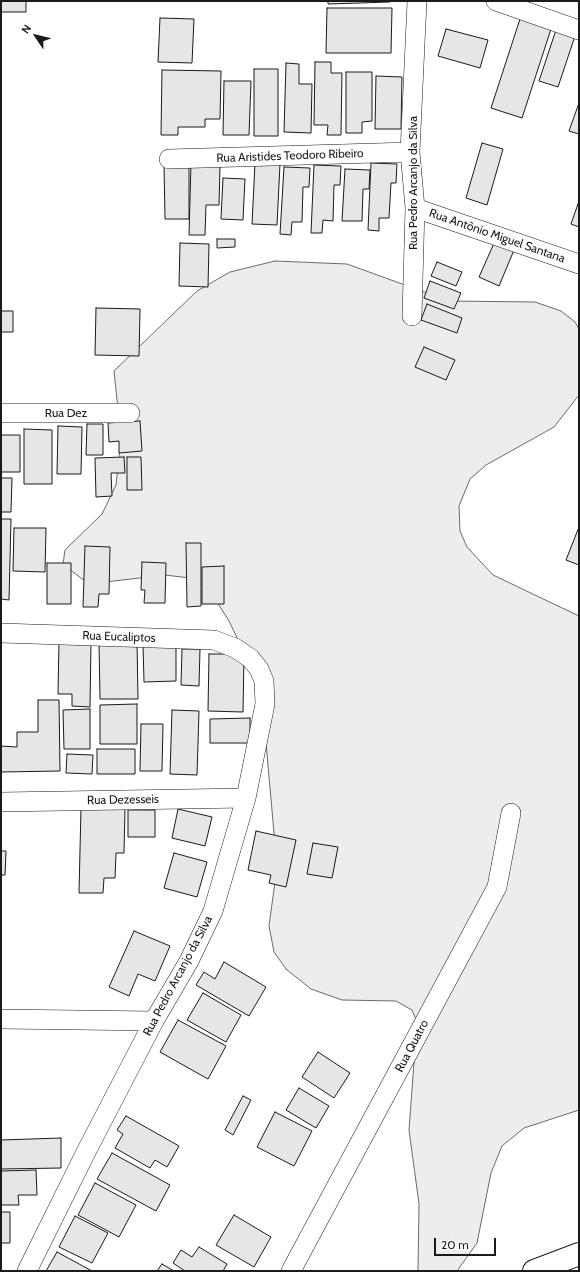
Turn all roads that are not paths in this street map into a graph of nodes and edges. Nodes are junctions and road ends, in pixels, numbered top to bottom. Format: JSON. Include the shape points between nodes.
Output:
{"nodes":[{"id":1,"x":417,"y":1,"type":"edge"},
{"id":2,"x":496,"y":1,"type":"edge"},
{"id":3,"x":579,"y":30,"type":"edge"},
{"id":4,"x":410,"y":152,"type":"junction"},
{"id":5,"x":169,"y":159,"type":"dead end"},
{"id":6,"x":415,"y":208,"type":"junction"},
{"id":7,"x":579,"y":264,"type":"edge"},
{"id":8,"x":412,"y":316,"type":"dead end"},
{"id":9,"x":130,"y":413,"type":"dead end"},
{"id":10,"x":1,"y":414,"type":"edge"},
{"id":11,"x":1,"y":633,"type":"edge"},
{"id":12,"x":236,"y":648,"type":"joint"},
{"id":13,"x":246,"y":798,"type":"junction"},
{"id":14,"x":1,"y":802,"type":"edge"},
{"id":15,"x":511,"y":813,"type":"dead end"},
{"id":16,"x":1,"y":1020,"type":"edge"},
{"id":17,"x":154,"y":1021,"type":"junction"},
{"id":18,"x":579,"y":1254,"type":"edge"},
{"id":19,"x":27,"y":1271,"type":"edge"},
{"id":20,"x":291,"y":1271,"type":"edge"},
{"id":21,"x":534,"y":1271,"type":"edge"}],
"edges":[{"from":1,"to":4,"type":"street","name":"Rua Pedro Arcanjo da Silva"},
{"from":2,"to":3,"type":"street"},
{"from":4,"to":5,"type":"street","name":"Rua Aristides Teodoro Ribeiro"},
{"from":4,"to":6,"type":"street","name":"Rua Pedro Arcanjo da Silva"},
{"from":6,"to":7,"type":"street","name":"Rua Antônio Miguel Santana"},
{"from":6,"to":8,"type":"street","name":"Rua Pedro Arcanjo da Silva"},
{"from":9,"to":10,"type":"street","name":"Rua Dez"},
{"from":11,"to":12,"type":"street","name":"Rua Eucaliptos","via":[[214,640]]},
{"from":12,"to":13,"type":"street","name":"Rua Pedro Arcanjo da Silva","via":[[250,658],[264,681],[265,704]]},
{"from":13,"to":14,"type":"street","name":"Rua Dezesseis"},
{"from":13,"to":17,"type":"street","name":"Rua Pedro Arcanjo da Silva","via":[[213,911],[189,961]]},
{"from":15,"to":20,"type":"street","name":"Rua Quatro","via":[[498,887]]},
{"from":16,"to":17,"type":"street"},
{"from":17,"to":19,"type":"street","name":"Rua Pedro Arcanjo da Silva"},
{"from":18,"to":21,"type":"main road"}]}
